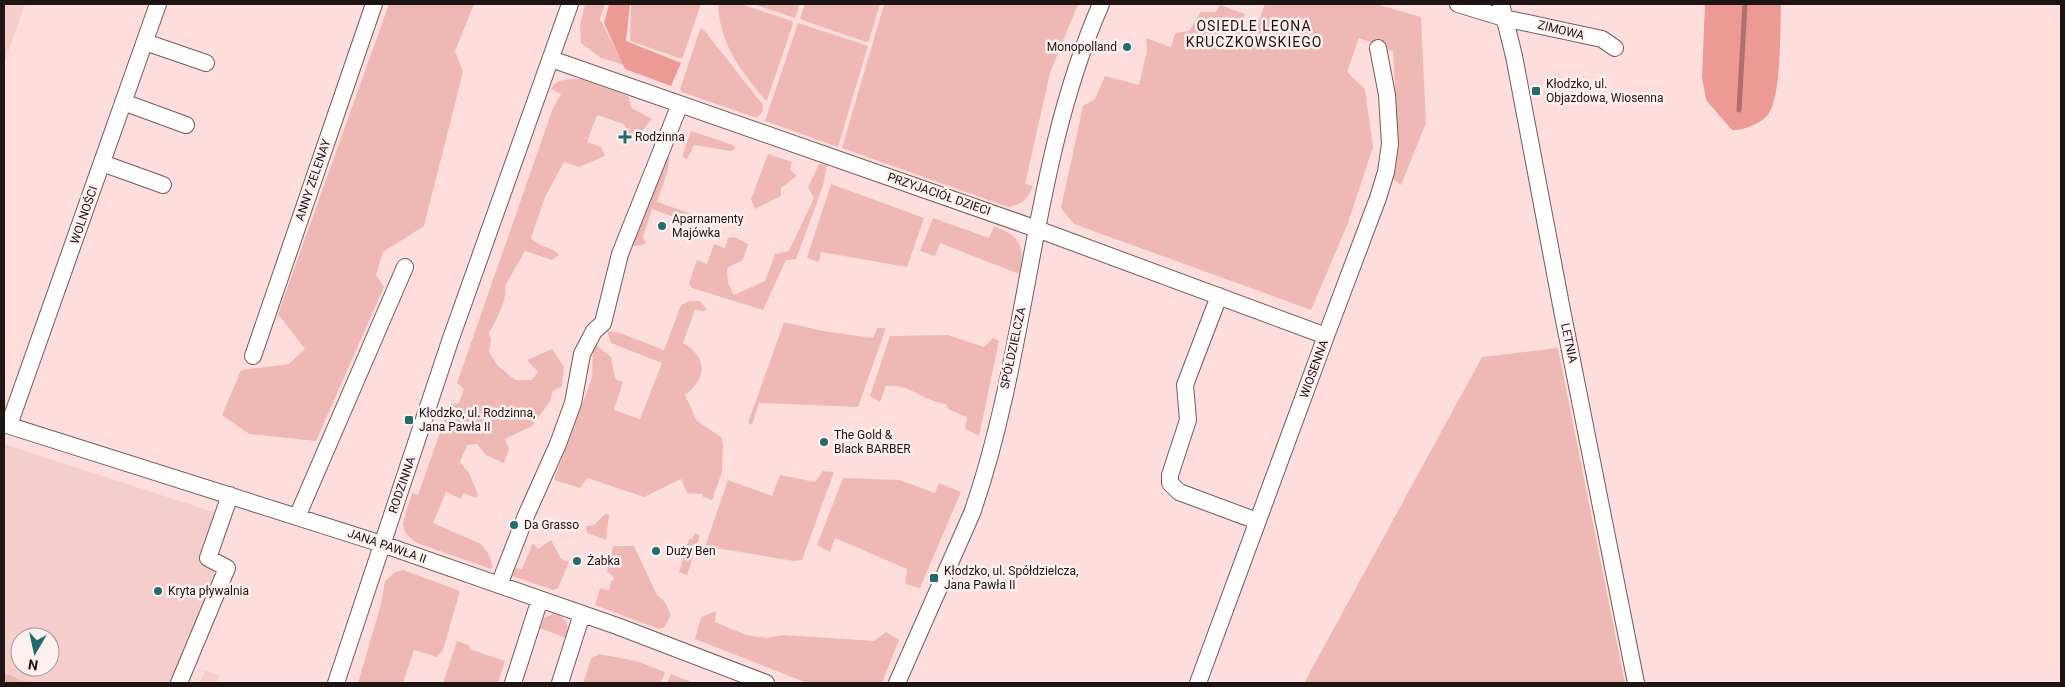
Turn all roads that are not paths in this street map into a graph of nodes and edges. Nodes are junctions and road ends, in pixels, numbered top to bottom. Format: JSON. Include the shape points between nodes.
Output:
{"nodes":[{"id":1,"x":158,"y":4,"type":"edge"},
{"id":2,"x":374,"y":4,"type":"edge"},
{"id":3,"x":570,"y":4,"type":"edge"},
{"id":4,"x":1100,"y":4,"type":"edge"},
{"id":5,"x":1458,"y":4,"type":"edge"},
{"id":6,"x":1502,"y":11,"type":"edge"},
{"id":7,"x":145,"y":42,"type":"junction"},
{"id":8,"x":1378,"y":48,"type":"dead end"},
{"id":9,"x":1615,"y":48,"type":"dead end"},
{"id":10,"x":551,"y":59,"type":"junction"},
{"id":11,"x":206,"y":63,"type":"dead end"},
{"id":12,"x":123,"y":102,"type":"junction"},
{"id":13,"x":680,"y":104,"type":"junction"},
{"id":14,"x":186,"y":125,"type":"dead end"},
{"id":15,"x":102,"y":163,"type":"junction"},
{"id":16,"x":163,"y":185,"type":"dead end"},
{"id":17,"x":1037,"y":228,"type":"junction"},
{"id":18,"x":405,"y":267,"type":"dead end"},
{"id":19,"x":1220,"y":296,"type":"junction"},
{"id":20,"x":1326,"y":336,"type":"junction"},
{"id":21,"x":253,"y":356,"type":"dead end"},
{"id":22,"x":6,"y":424,"type":"edge"},
{"id":23,"x":230,"y":495,"type":"junction"},
{"id":24,"x":297,"y":517,"type":"junction"},
{"id":25,"x":1257,"y":521,"type":"junction"},
{"id":26,"x":382,"y":544,"type":"junction"},
{"id":27,"x":499,"y":585,"type":"junction"},
{"id":28,"x":540,"y":599,"type":"junction"},
{"id":29,"x":582,"y":614,"type":"junction"},
{"id":30,"x":180,"y":683,"type":"edge"},
{"id":31,"x":336,"y":683,"type":"edge"},
{"id":32,"x":513,"y":683,"type":"edge"},
{"id":33,"x":560,"y":683,"type":"edge"},
{"id":34,"x":766,"y":683,"type":"edge"},
{"id":35,"x":897,"y":683,"type":"edge"},
{"id":36,"x":1198,"y":683,"type":"edge"},
{"id":37,"x":1636,"y":683,"type":"edge"}],
"edges":[{"from":1,"to":7,"type":"street","name":"WOLNOŚCI"},
{"from":2,"to":21,"type":"street","name":"ANNY ZELENAY"},
{"from":3,"to":10,"type":"street","name":"RODZINNA"},
{"from":4,"to":17,"type":"street","name":"SPÓŁDZIELCZA","via":[[1084,41],[1060,117]]},
{"from":5,"to":6,"type":"street"},
{"from":6,"to":9,"type":"street","name":"ZIMOWA","via":[[1602,39]]},
{"from":6,"to":37,"type":"street","name":"LETNIA","via":[[1514,56]]},
{"from":7,"to":11,"type":"street"},
{"from":7,"to":12,"type":"street","name":"WOLNOŚCI"},
{"from":8,"to":20,"type":"street","name":"WIOSENNA","via":[[1387,95],[1390,144],[1386,172]]},
{"from":10,"to":13,"type":"street","name":"PRZYJACIÓŁ DZIECI"},
{"from":10,"to":26,"type":"street","name":"RODZINNA"},
{"from":12,"to":14,"type":"street"},
{"from":12,"to":15,"type":"street","name":"WOLNOŚCI"},
{"from":13,"to":17,"type":"street","name":"PRZYJACIÓŁ DZIECI"},
{"from":13,"to":27,"type":"street","via":[[620,254],[603,323],[594,331],[582,354],[573,403],[558,444]]},
{"from":15,"to":16,"type":"street"},
{"from":15,"to":22,"type":"street","name":"WOLNOŚCI"},
{"from":17,"to":19,"type":"street","name":"PRZYJACIÓŁ DZIECI"},
{"from":17,"to":35,"type":"street","name":"SPÓŁDZIELCZA","via":[[1001,406],[980,489]]},
{"from":18,"to":24,"type":"street"},
{"from":19,"to":20,"type":"street","name":"PRZYJACIÓŁ DZIECI"},
{"from":19,"to":25,"type":"street","via":[[1185,385],[1188,420],[1170,483],[1179,492]]},
{"from":20,"to":25,"type":"street","name":"WIOSENNA"},
{"from":22,"to":23,"type":"street","name":"JANA PAWŁA II"},
{"from":23,"to":24,"type":"street","name":"JANA PAWŁA II"},
{"from":23,"to":30,"type":"street","via":[[208,558],[227,568]]},
{"from":24,"to":26,"type":"street","name":"JANA PAWŁA II"},
{"from":25,"to":36,"type":"street","name":"WIOSENNA"},
{"from":26,"to":27,"type":"street","name":"JANA PAWŁA II"},
{"from":26,"to":31,"type":"street","name":"RODZINNA"},
{"from":27,"to":28,"type":"street","name":"JANA PAWŁA II"},
{"from":28,"to":29,"type":"street","name":"JANA PAWŁA II"},
{"from":28,"to":32,"type":"street"},
{"from":29,"to":33,"type":"street"},
{"from":29,"to":34,"type":"street","name":"JANA PAWŁA II"}]}
